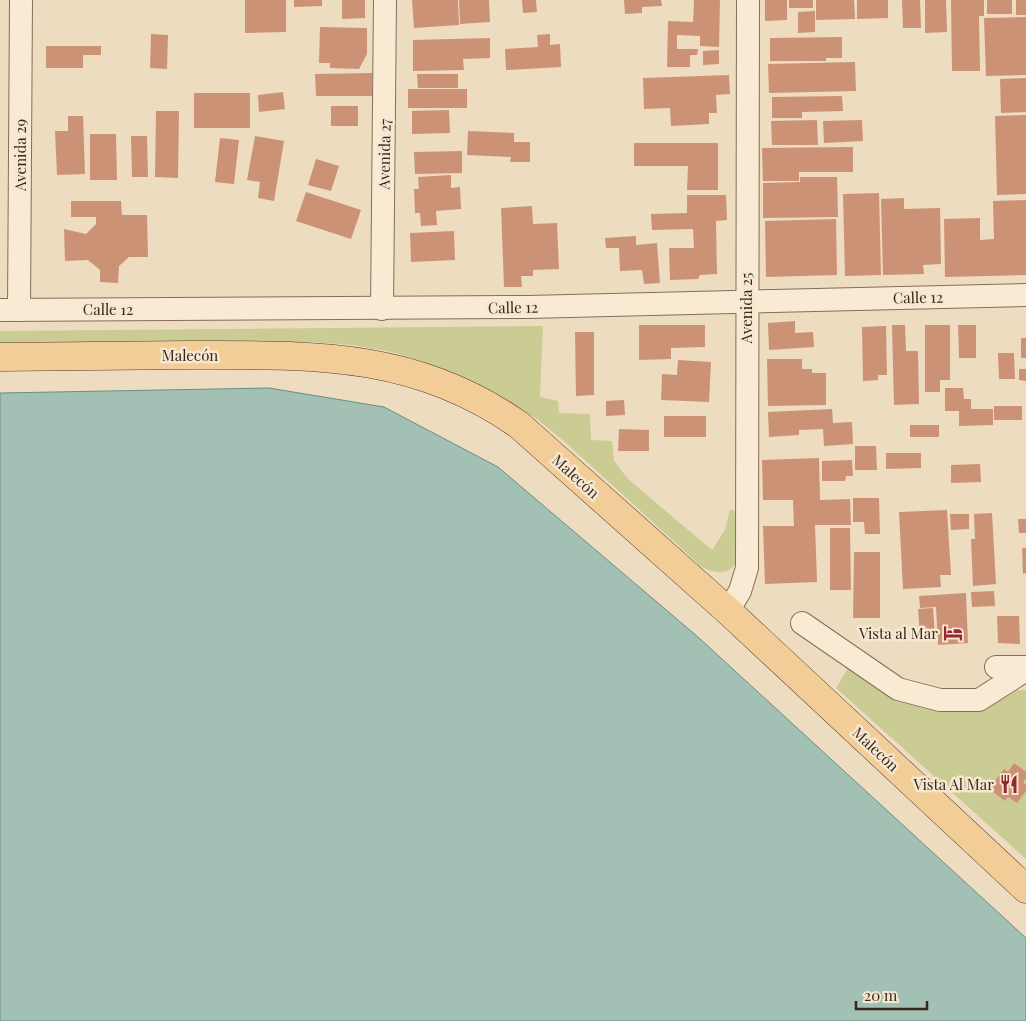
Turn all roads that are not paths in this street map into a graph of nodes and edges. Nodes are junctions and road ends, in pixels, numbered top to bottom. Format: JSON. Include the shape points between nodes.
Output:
{"nodes":[{"id":1,"x":21,"y":0,"type":"edge"},
{"id":2,"x":385,"y":0,"type":"edge"},
{"id":3,"x":748,"y":0,"type":"edge"},
{"id":4,"x":1026,"y":295,"type":"edge"},
{"id":5,"x":746,"y":300,"type":"junction"},
{"id":6,"x":382,"y":309,"type":"junction"},
{"id":7,"x":9,"y":310,"type":"edge"},
{"id":8,"x":0,"y":357,"type":"edge"},
{"id":9,"x":728,"y":611,"type":"junction"},
{"id":10,"x":802,"y":623,"type":"dead end"},
{"id":11,"x":996,"y":667,"type":"dead end"},
{"id":12,"x":1026,"y":669,"type":"edge"},
{"id":13,"x":1026,"y":889,"type":"edge"}],
"edges":[{"from":1,"to":7,"type":"street","name":"Avenida 29"},
{"from":2,"to":6,"type":"street","name":"Avenida 27"},
{"from":3,"to":5,"type":"street","name":"Avenida 25"},
{"from":4,"to":5,"type":"street","name":"Calle 12"},
{"from":5,"to":6,"type":"street","name":"Calle 12"},
{"from":5,"to":9,"type":"street","name":"Avenida 25","via":[[747,568],[740,591]]},
{"from":6,"to":7,"type":"street","name":"Calle 12"},
{"from":8,"to":9,"type":"main road","name":"Malecón","via":[[332,357],[386,365],[439,382],[502,413],[519,425]]},
{"from":9,"to":13,"type":"main road","name":"Malecón"},
{"from":10,"to":12,"type":"street","via":[[898,689],[940,700],[979,700]]},
{"from":11,"to":12,"type":"street"}]}
